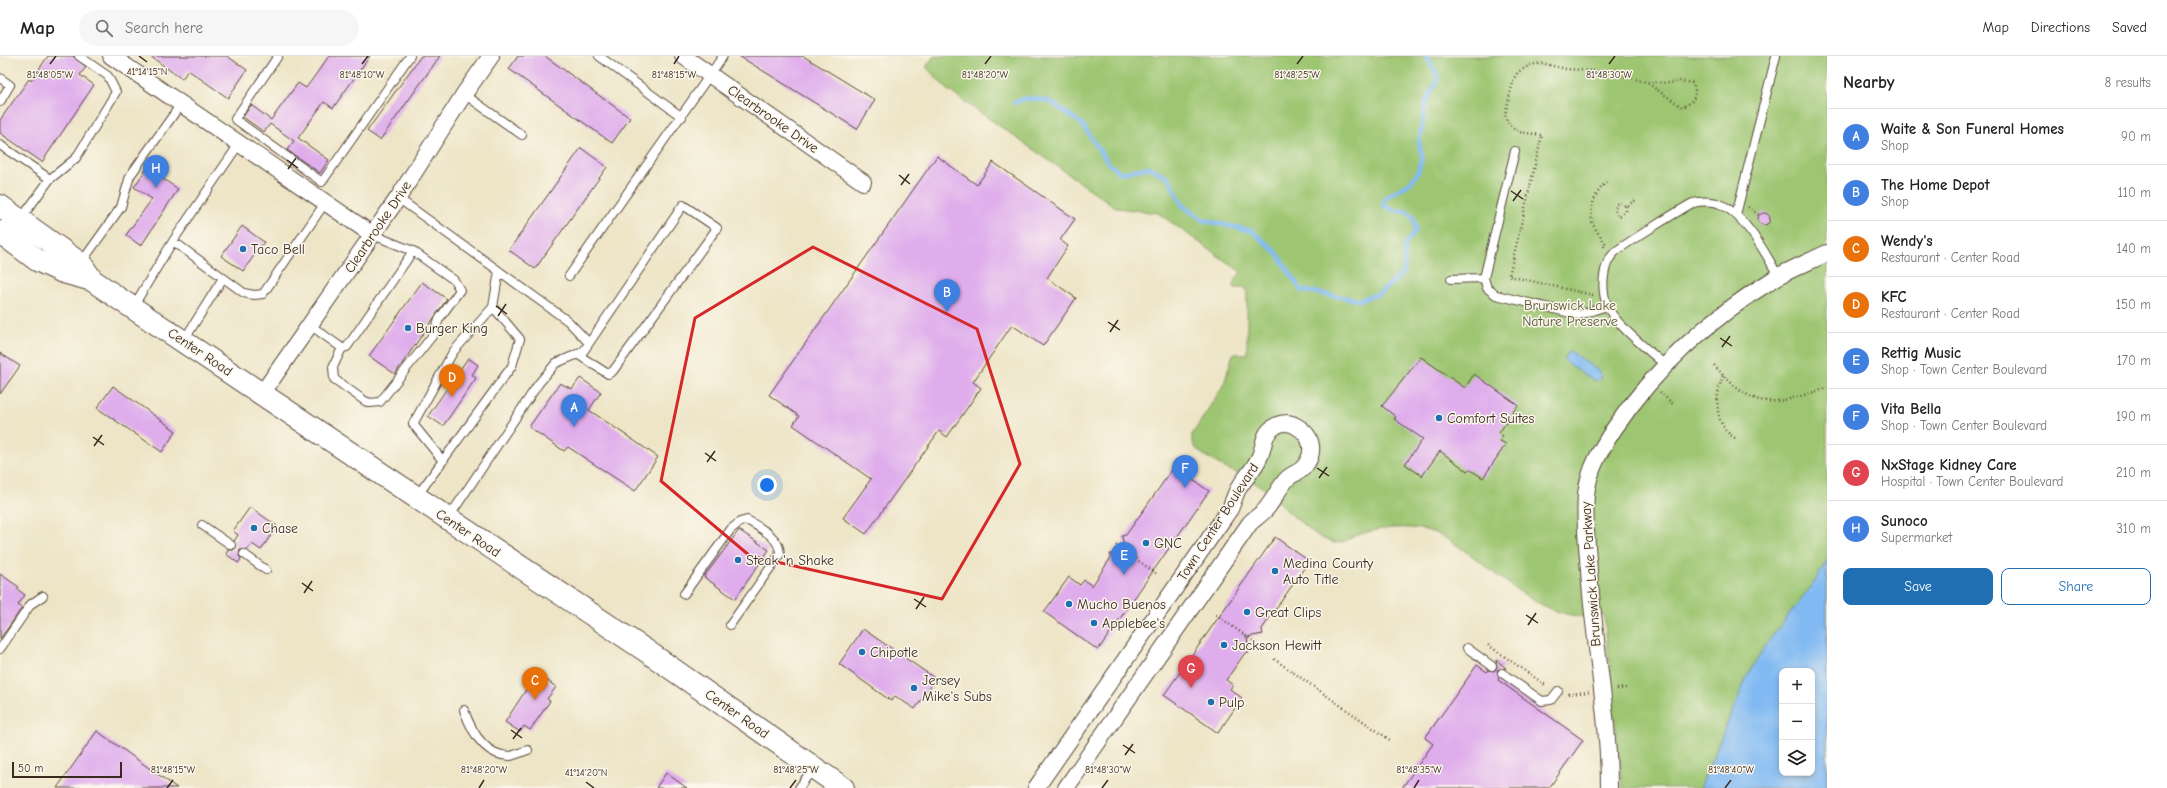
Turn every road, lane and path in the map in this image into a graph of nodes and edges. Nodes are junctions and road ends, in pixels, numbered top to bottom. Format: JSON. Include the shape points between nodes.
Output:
{"nodes":[{"id":1,"x":80,"y":56,"type":"edge"},
{"id":2,"x":111,"y":56,"type":"edge"},
{"id":3,"x":278,"y":56,"type":"edge"},
{"id":4,"x":410,"y":56,"type":"edge"},
{"id":5,"x":491,"y":56,"type":"edge"},
{"id":6,"x":599,"y":56,"type":"edge"},
{"id":7,"x":684,"y":56,"type":"edge"},
{"id":8,"x":724,"y":56,"type":"edge"},
{"id":9,"x":1776,"y":56,"type":"edge"},
{"id":10,"x":712,"y":75,"type":"junction"},
{"id":11,"x":0,"y":78,"type":"edge"},
{"id":12,"x":1646,"y":82,"type":"junction"},
{"id":13,"x":464,"y":94,"type":"junction"},
{"id":14,"x":0,"y":102,"type":"edge"},
{"id":15,"x":181,"y":104,"type":"junction"},
{"id":16,"x":682,"y":118,"type":"junction"},
{"id":17,"x":522,"y":135,"type":"dead end"},
{"id":18,"x":239,"y":144,"type":"junction"},
{"id":19,"x":0,"y":145,"type":"edge"},
{"id":20,"x":1516,"y":151,"type":"dead end"},
{"id":21,"x":50,"y":180,"type":"junction"},
{"id":22,"x":1608,"y":181,"type":"dead end"},
{"id":23,"x":863,"y":182,"type":"dead end"},
{"id":24,"x":398,"y":198,"type":"junction"},
{"id":25,"x":1636,"y":200,"type":"dead end"},
{"id":26,"x":325,"y":203,"type":"junction"},
{"id":27,"x":0,"y":206,"type":"edge"},
{"id":28,"x":1626,"y":206,"type":"junction"},
{"id":29,"x":1748,"y":207,"type":"dead end"},
{"id":30,"x":1736,"y":215,"type":"junction"},
{"id":31,"x":1759,"y":215,"type":"dead end"},
{"id":32,"x":20,"y":220,"type":"junction"},
{"id":33,"x":0,"y":232,"type":"edge"},
{"id":34,"x":373,"y":235,"type":"junction"},
{"id":35,"x":173,"y":241,"type":"junction"},
{"id":36,"x":1604,"y":249,"type":"dead end"},
{"id":37,"x":413,"y":251,"type":"junction"},
{"id":38,"x":1827,"y":253,"type":"edge"},
{"id":39,"x":499,"y":271,"type":"junction"},
{"id":40,"x":86,"y":272,"type":"junction"},
{"id":41,"x":569,"y":276,"type":"dead end"},
{"id":42,"x":1778,"y":276,"type":"junction"},
{"id":43,"x":223,"y":278,"type":"junction"},
{"id":44,"x":1484,"y":278,"type":"junction"},
{"id":45,"x":1451,"y":279,"type":"dead end"},
{"id":46,"x":1593,"y":292,"type":"dead end"},
{"id":47,"x":1607,"y":306,"type":"junction"},
{"id":48,"x":493,"y":307,"type":"junction"},
{"id":49,"x":132,"y":308,"type":"junction"},
{"id":50,"x":310,"y":325,"type":"junction"},
{"id":51,"x":183,"y":341,"type":"junction"},
{"id":52,"x":589,"y":344,"type":"junction"},
{"id":53,"x":342,"y":348,"type":"junction"},
{"id":54,"x":577,"y":354,"type":"junction"},
{"id":55,"x":1665,"y":365,"type":"junction"},
{"id":56,"x":1714,"y":365,"type":"dead end"},
{"id":57,"x":1723,"y":376,"type":"junction"},
{"id":58,"x":1827,"y":388,"type":"edge"},
{"id":59,"x":1658,"y":390,"type":"dead end"},
{"id":60,"x":261,"y":395,"type":"junction"},
{"id":61,"x":1674,"y":405,"type":"dead end"},
{"id":62,"x":1737,"y":439,"type":"dead end"},
{"id":63,"x":443,"y":461,"type":"junction"},
{"id":64,"x":416,"y":498,"type":"junction"},
{"id":65,"x":447,"y":519,"type":"junction"},
{"id":66,"x":202,"y":525,"type":"dead end"},
{"id":67,"x":1116,"y":544,"type":"dead end"},
{"id":68,"x":231,"y":545,"type":"dead end"},
{"id":69,"x":244,"y":554,"type":"dead end"},
{"id":70,"x":266,"y":570,"type":"dead end"},
{"id":71,"x":1157,"y":574,"type":"dead end"},
{"id":72,"x":684,"y":594,"type":"dead end"},
{"id":73,"x":43,"y":596,"type":"dead end"},
{"id":74,"x":1216,"y":615,"type":"dead end"},
{"id":75,"x":730,"y":625,"type":"dead end"},
{"id":76,"x":1256,"y":643,"type":"dead end"},
{"id":77,"x":1488,"y":645,"type":"dead end"},
{"id":78,"x":1467,"y":648,"type":"dead end"},
{"id":79,"x":0,"y":649,"type":"edge"},
{"id":80,"x":1274,"y":659,"type":"dead end"},
{"id":81,"x":1492,"y":666,"type":"dead end"},
{"id":82,"x":1502,"y":673,"type":"dead end"},
{"id":83,"x":1547,"y":686,"type":"dead end"},
{"id":84,"x":1626,"y":688,"type":"dead end"},
{"id":85,"x":1613,"y":689,"type":"dead end"},
{"id":86,"x":1558,"y":691,"type":"dead end"},
{"id":87,"x":1591,"y":692,"type":"dead end"},
{"id":88,"x":1567,"y":694,"type":"dead end"},
{"id":89,"x":464,"y":710,"type":"dead end"},
{"id":90,"x":1390,"y":740,"type":"dead end"},
{"id":91,"x":528,"y":750,"type":"dead end"},
{"id":92,"x":814,"y":767,"type":"junction"},
{"id":93,"x":799,"y":788,"type":"edge"},
{"id":94,"x":843,"y":788,"type":"edge"},
{"id":95,"x":1036,"y":788,"type":"edge"},
{"id":96,"x":1066,"y":788,"type":"edge"},
{"id":97,"x":1609,"y":788,"type":"edge"}],
"edges":[{"from":1,"to":21,"type":"lane","via":[[108,76],[116,92],[76,158]]},
{"from":2,"to":15,"type":"street"},
{"from":3,"to":4,"type":"lane","via":[[235,119],[322,182]]},
{"from":5,"to":13,"type":"street","name":"Clearbrooke Drive"},
{"from":6,"to":16,"type":"lane"},
{"from":7,"to":10,"type":"street","name":"Clearbrooke Drive"},
{"from":8,"to":10,"type":"lane"},
{"from":9,"to":30,"type":"lane"},
{"from":10,"to":16,"type":"lane"},
{"from":10,"to":23,"type":"street","name":"Clearbrooke Drive"},
{"from":11,"to":14,"type":"lane","via":[[10,85]]},
{"from":12,"to":12,"type":"path","via":[[1692,83],[1696,92],[1688,105],[1682,107]]},
{"from":12,"to":46,"type":"path","via":[[1607,72],[1566,69],[1540,63],[1518,72],[1508,99],[1505,114],[1513,128],[1518,132],[1542,135],[1508,276],[1592,296]]},
{"from":13,"to":17,"type":"lane"},
{"from":13,"to":24,"type":"street","name":"Clearbrooke Drive"},
{"from":15,"to":18,"type":"street"},
{"from":15,"to":40,"type":"lane","via":[[130,176],[121,207]]},
{"from":16,"to":41,"type":"lane"},
{"from":18,"to":26,"type":"street"},
{"from":18,"to":35,"type":"lane"},
{"from":19,"to":21,"type":"lane"},
{"from":20,"to":44,"type":"lane"},
{"from":21,"to":32,"type":"lane"},
{"from":22,"to":36,"type":"path","via":[[1597,191],[1592,214],[1592,221],[1605,243]]},
{"from":24,"to":34,"type":"street","name":"Clearbrooke Drive"},
{"from":24,"to":39,"type":"lane"},
{"from":25,"to":28,"type":"path"},
{"from":26,"to":34,"type":"street"},
{"from":26,"to":43,"type":"lane","via":[[264,294],[244,293]]},
{"from":27,"to":32,"type":"main road","name":"Center Road"},
{"from":28,"to":28,"type":"path","via":[[1616,204],[1615,213],[1623,215]]},
{"from":29,"to":31,"type":"path"},
{"from":30,"to":42,"type":"lane"},
{"from":30,"to":47,"type":"lane","via":[[1719,204],[1693,203],[1614,253],[1604,277]]},
{"from":32,"to":40,"type":"main road","name":"Center Road"},
{"from":33,"to":40,"type":"main road","name":"Center Road","via":[[37,260],[63,272]]},
{"from":34,"to":37,"type":"lane"},
{"from":34,"to":50,"type":"street","name":"Clearbrooke Drive"},
{"from":35,"to":43,"type":"lane"},
{"from":35,"to":49,"type":"lane"},
{"from":37,"to":53,"type":"lane","via":[[347,347]]},
{"from":37,"to":53,"type":"lane","via":[[454,280],[460,290],[438,319],[433,335],[380,402],[365,401],[334,379],[333,367]]},
{"from":38,"to":42,"type":"street","name":"Brunswick Lake Parkway"},
{"from":39,"to":48,"type":"lane"},
{"from":39,"to":52,"type":"lane","via":[[568,321]]},
{"from":40,"to":49,"type":"main road","name":"Center Road"},
{"from":42,"to":55,"type":"street","name":"Brunswick Lake Parkway","via":[[1724,314]]},
{"from":43,"to":51,"type":"lane"},
{"from":44,"to":45,"type":"lane"},
{"from":44,"to":47,"type":"lane","via":[[1487,288],[1496,295],[1579,315]]},
{"from":47,"to":55,"type":"lane","via":[[1616,319]]},
{"from":48,"to":63,"type":"lane","via":[[520,339],[512,366]]},
{"from":48,"to":63,"type":"lane","via":[[453,352],[414,424]]},
{"from":49,"to":51,"type":"main road","name":"Center Road"},
{"from":50,"to":53,"type":"lane"},
{"from":50,"to":60,"type":"street","name":"Clearbrooke Drive"},
{"from":51,"to":60,"type":"main road","name":"Center Road"},
{"from":52,"to":54,"type":"lane","via":[[583,352]]},
{"from":52,"to":54,"type":"lane","via":[[683,206],[717,228],[613,371],[608,374]]},
{"from":54,"to":65,"type":"lane","via":[[556,363],[539,383]]},
{"from":55,"to":97,"type":"street","name":"Brunswick Lake Parkway","via":[[1624,414],[1606,441],[1593,464],[1586,493],[1585,520],[1592,617],[1609,759]]},
{"from":56,"to":57,"type":"path"},
{"from":57,"to":58,"type":"path","via":[[1744,394],[1767,401],[1789,399]]},
{"from":57,"to":62,"type":"path","via":[[1718,392],[1719,413],[1724,429]]},
{"from":59,"to":61,"type":"path"},
{"from":60,"to":64,"type":"main road","name":"Center Road"},
{"from":63,"to":64,"type":"lane"},
{"from":64,"to":65,"type":"main road","name":"Center Road"},
{"from":65,"to":92,"type":"main road","name":"Center Road","via":[[645,650]]},
{"from":66,"to":68,"type":"lane"},
{"from":67,"to":71,"type":"path"},
{"from":69,"to":70,"type":"lane"},
{"from":72,"to":75,"type":"lane","via":[[731,529],[747,520],[762,529],[776,540],[780,554]]},
{"from":73,"to":79,"type":"lane","via":[[31,604]]},
{"from":74,"to":76,"type":"path"},
{"from":77,"to":83,"type":"path"},
{"from":78,"to":81,"type":"lane"},
{"from":80,"to":90,"type":"path"},
{"from":82,"to":86,"type":"lane","via":[[1542,701],[1551,700]]},
{"from":84,"to":85,"type":"path"},
{"from":87,"to":88,"type":"path"},
{"from":89,"to":91,"type":"lane","via":[[476,738],[483,744],[510,756]]},
{"from":92,"to":93,"type":"lane"},
{"from":92,"to":94,"type":"main road","name":"Center Road"},
{"from":95,"to":96,"type":"street","name":"Town Center Boulevard","via":[[1230,509],[1238,490],[1260,458],[1262,442],[1267,434],[1274,426],[1282,423],[1300,428],[1311,443],[1312,454],[1307,462],[1301,470],[1287,478],[1266,510],[1250,523]]}]}
